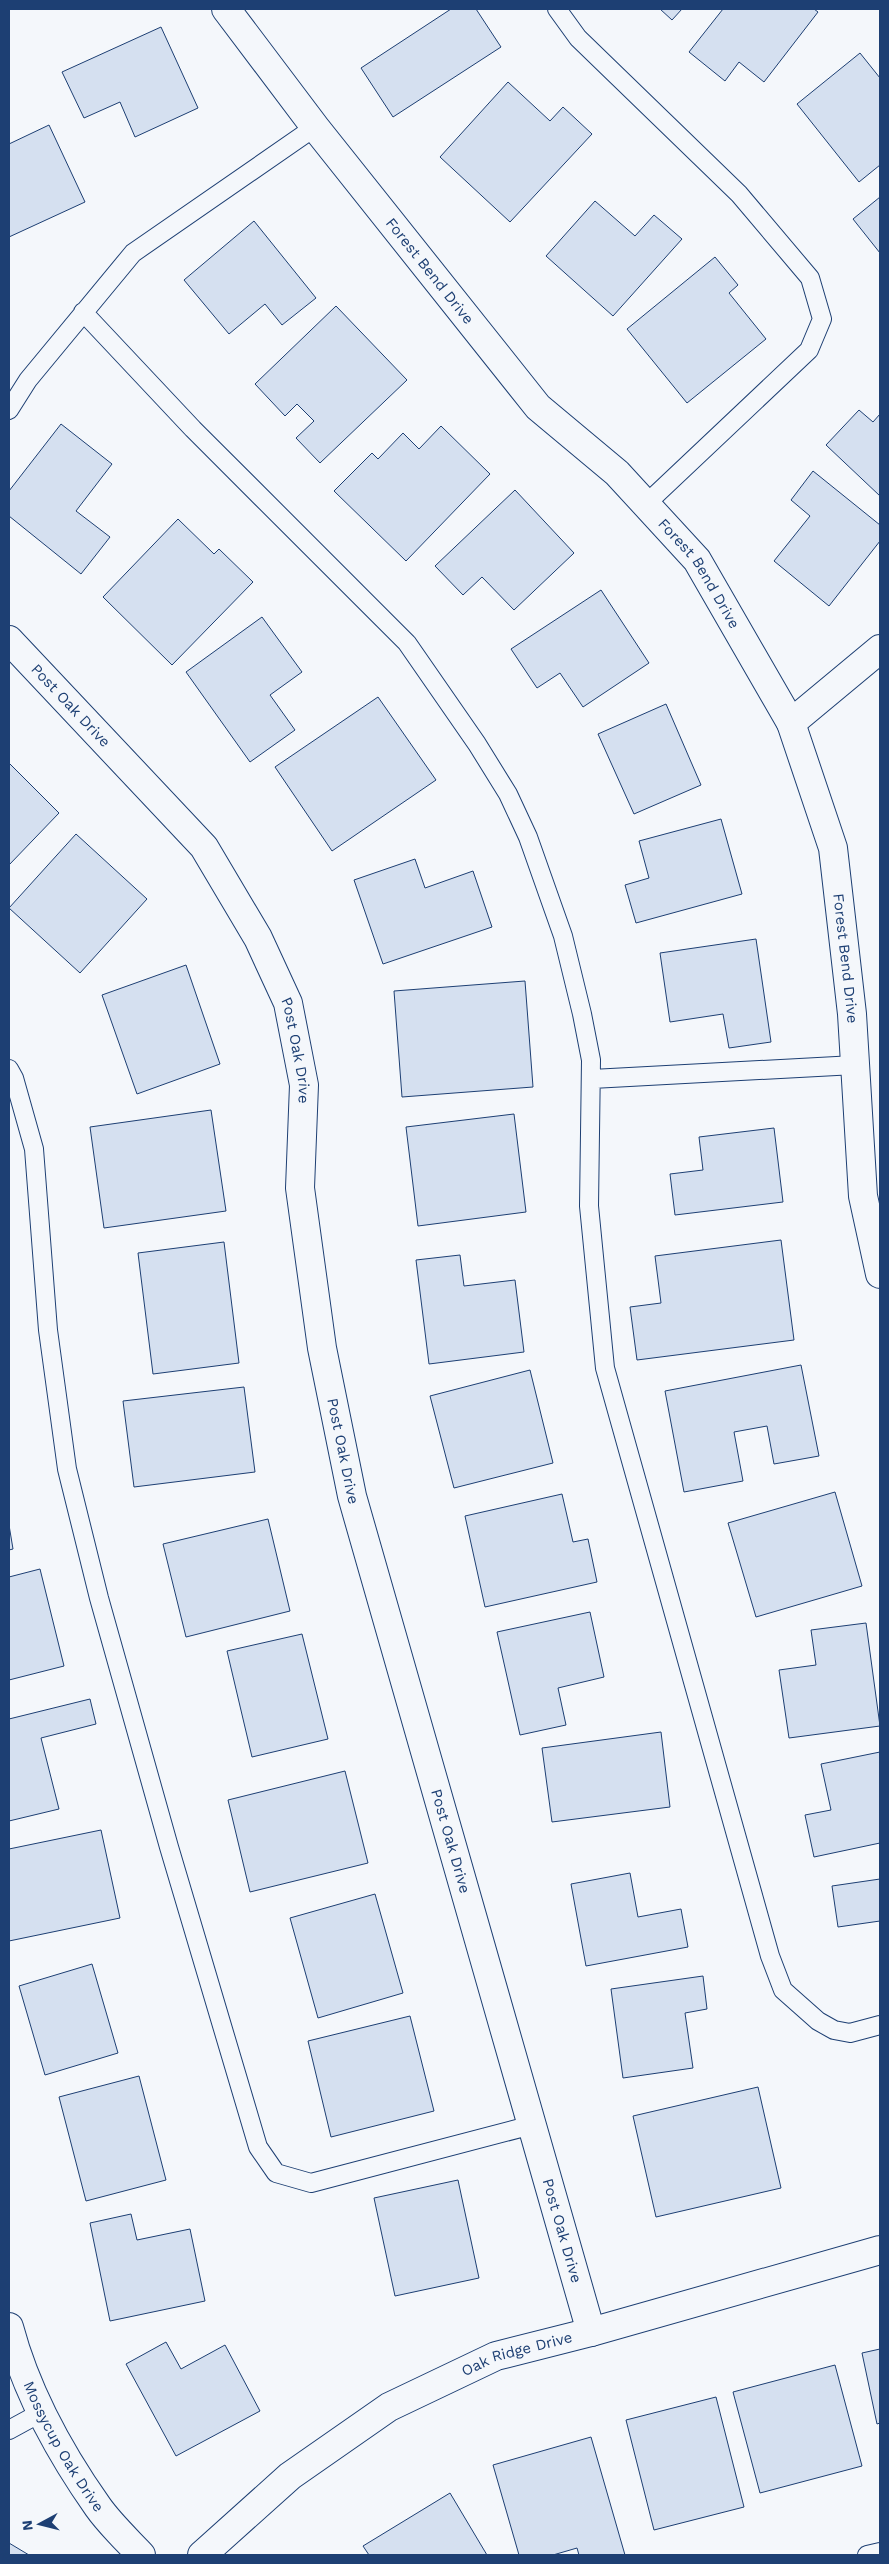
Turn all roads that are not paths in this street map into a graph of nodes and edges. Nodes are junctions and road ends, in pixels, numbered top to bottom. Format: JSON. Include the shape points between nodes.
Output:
{"nodes":[{"id":1,"x":226,"y":9,"type":"edge"},
{"id":2,"x":557,"y":9,"type":"edge"},
{"id":3,"x":315,"y":127,"type":"junction"},
{"id":4,"x":83,"y":312,"type":"junction"},
{"id":5,"x":9,"y":410,"type":"edge"},
{"id":6,"x":646,"y":504,"type":"junction"},
{"id":7,"x":9,"y":640,"type":"edge"},
{"id":8,"x":880,"y":649,"type":"edge"},
{"id":9,"x":792,"y":723,"type":"junction"},
{"id":10,"x":855,"y":1065,"type":"junction"},
{"id":11,"x":9,"y":1070,"type":"edge"},
{"id":12,"x":592,"y":1079,"type":"junction"},
{"id":13,"x":880,"y":1274,"type":"edge"},
{"id":14,"x":880,"y":2025,"type":"edge"},
{"id":15,"x":532,"y":2125,"type":"junction"},
{"id":16,"x":880,"y":2250,"type":"edge"},
{"id":17,"x":9,"y":2327,"type":"edge"},
{"id":18,"x":591,"y":2332,"type":"junction"},
{"id":19,"x":42,"y":2412,"type":"junction"},
{"id":20,"x":9,"y":2430,"type":"edge"},
{"id":21,"x":880,"y":2552,"type":"edge"},
{"id":22,"x":141,"y":2555,"type":"edge"},
{"id":23,"x":202,"y":2555,"type":"edge"},
{"id":24,"x":868,"y":2555,"type":"edge"}],
"edges":[{"from":1,"to":3,"type":"street","name":"Forest Bend Drive"},
{"from":2,"to":6,"type":"lane","via":[[578,38],[738,194],[810,278],[822,319],[809,350]]},
{"from":3,"to":4,"type":"lane","via":[[133,253]]},
{"from":3,"to":6,"type":"street","name":"Forest Bend Drive","via":[[538,407],[617,473]]},
{"from":4,"to":5,"type":"lane","via":[[28,380]]},
{"from":4,"to":12,"type":"lane","via":[[193,429],[407,643],[477,744],[508,794],[528,837],[563,936],[582,1014]]},
{"from":6,"to":9,"type":"street","name":"Forest Bend Drive","via":[[696,560]]},
{"from":7,"to":15,"type":"street","name":"Post Oak Drive","via":[[204,847],[258,938],[288,1002],[304,1085],[300,1188],[322,1348],[352,1496]]},
{"from":8,"to":9,"type":"street"},
{"from":9,"to":10,"type":"street","name":"Forest Bend Drive","via":[[833,848]]},
{"from":10,"to":12,"type":"lane"},
{"from":10,"to":13,"type":"street","name":"Forest Bend Drive","via":[[863,1196]]},
{"from":11,"to":15,"type":"lane","via":[[34,1149],[48,1330],[67,1469],[99,1598],[166,1838],[258,2147],[276,2174],[311,2183]]},
{"from":12,"to":14,"type":"lane","via":[[589,1206],[605,1368],[770,1956],[783,1990],[818,2021],[834,2030],[850,2033]]},
{"from":15,"to":18,"type":"street","name":"Post Oak Drive"},
{"from":16,"to":18,"type":"street","name":"Oak Ridge Drive"},
{"from":17,"to":19,"type":"street","name":"Mossycup Oak Drive","via":[[15,2350]]},
{"from":18,"to":23,"type":"street","name":"Oak Ridge Drive","via":[[496,2356],[389,2407],[290,2476]]},
{"from":19,"to":20,"type":"lane"},
{"from":19,"to":22,"type":"street","name":"Mossycup Oak Drive","via":[[98,2508]]},
{"from":21,"to":24,"type":"lane"}]}
